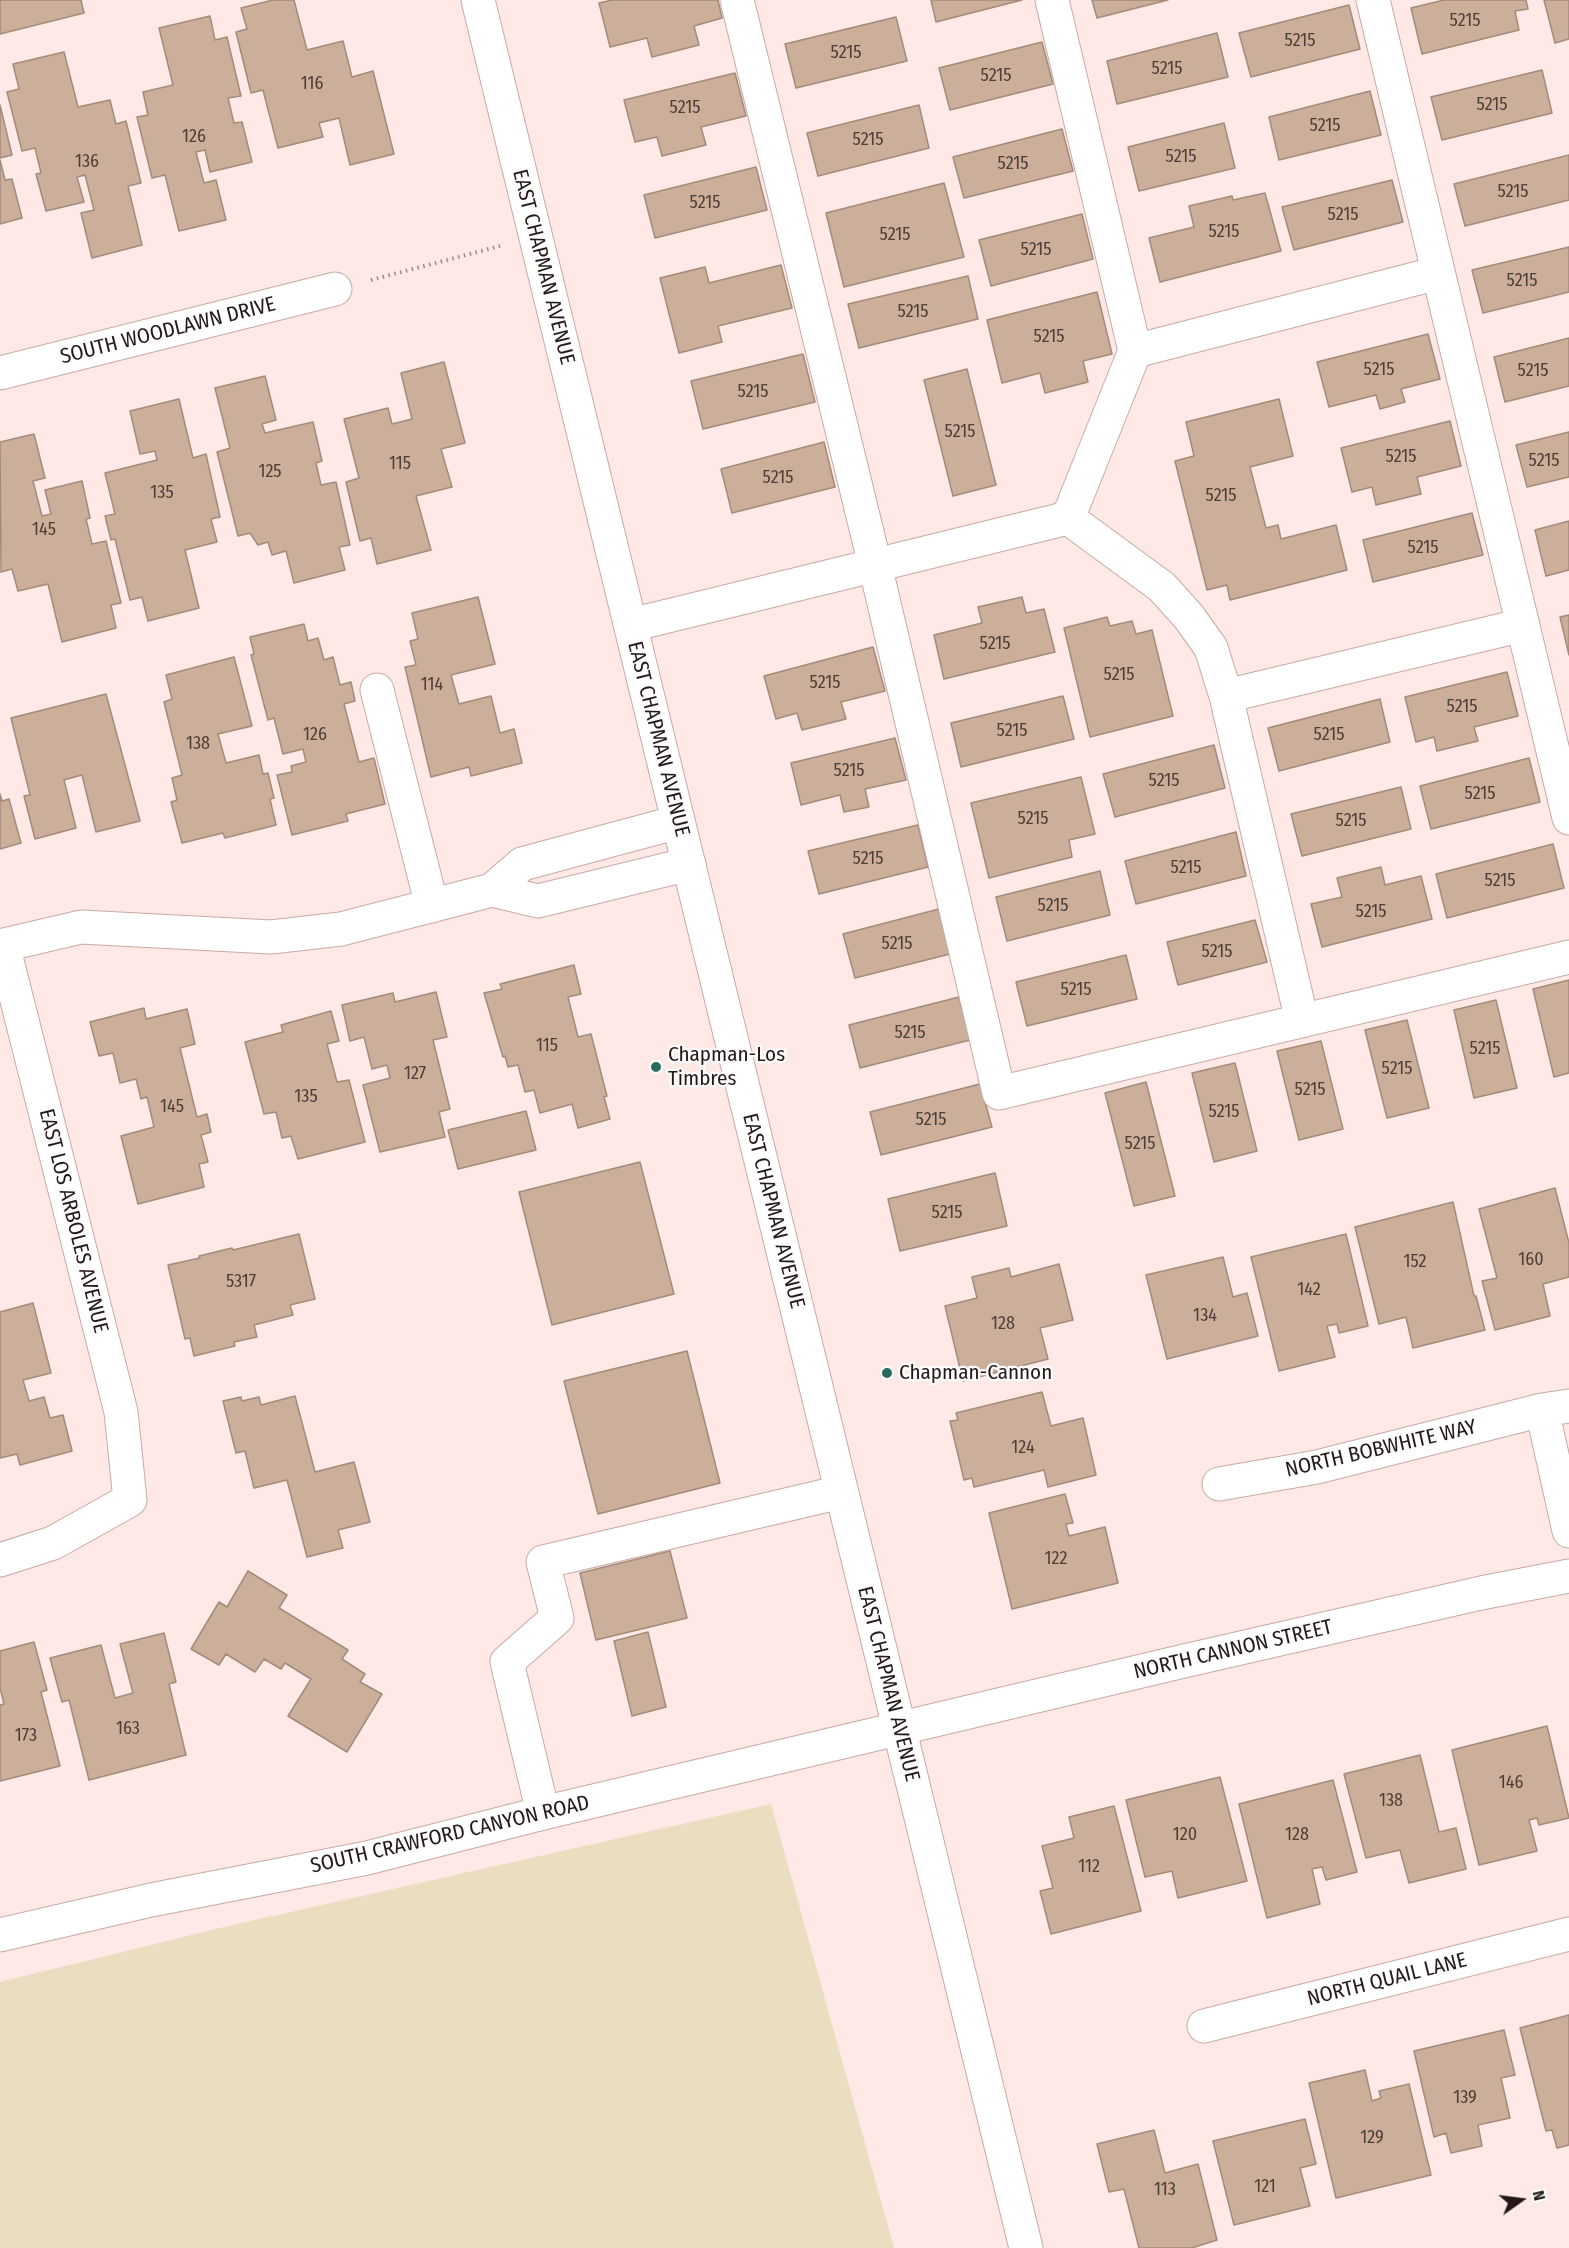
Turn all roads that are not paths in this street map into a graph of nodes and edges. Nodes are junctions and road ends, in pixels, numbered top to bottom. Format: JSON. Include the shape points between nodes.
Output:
{"nodes":[{"id":1,"x":478,"y":0,"type":"edge"},
{"id":2,"x":737,"y":0,"type":"edge"},
{"id":3,"x":1052,"y":0,"type":"edge"},
{"id":4,"x":1373,"y":0,"type":"edge"},
{"id":5,"x":1438,"y":273,"type":"junction"},
{"id":6,"x":335,"y":289,"type":"road end"},
{"id":7,"x":1135,"y":351,"type":"junction"},
{"id":8,"x":0,"y":373,"type":"edge"},
{"id":9,"x":1068,"y":518,"type":"junction"},
{"id":10,"x":875,"y":565,"type":"junction"},
{"id":11,"x":1523,"y":625,"type":"junction"},
{"id":12,"x":631,"y":626,"type":"junction"},
{"id":13,"x":377,"y":690,"type":"dead end"},
{"id":14,"x":1226,"y":696,"type":"junction"},
{"id":15,"x":1569,"y":818,"type":"edge"},
{"id":16,"x":678,"y":822,"type":"junction"},
{"id":17,"x":689,"y":864,"type":"junction"},
{"id":18,"x":492,"y":890,"type":"junction"},
{"id":19,"x":432,"y":906,"type":"junction"},
{"id":20,"x":1,"y":945,"type":"edge"},
{"id":21,"x":1569,"y":957,"type":"edge"},
{"id":22,"x":1302,"y":1021,"type":"junction"},
{"id":23,"x":1556,"y":1408,"type":"edge"},
{"id":24,"x":1219,"y":1484,"type":"dead end"},
{"id":25,"x":841,"y":1492,"type":"junction"},
{"id":26,"x":1569,"y":1531,"type":"edge"},
{"id":27,"x":0,"y":1560,"type":"edge"},
{"id":28,"x":1569,"y":1576,"type":"edge"},
{"id":29,"x":899,"y":1728,"type":"junction"},
{"id":30,"x":543,"y":1813,"type":"junction"},
{"id":31,"x":1569,"y":1934,"type":"edge"},
{"id":32,"x":0,"y":1935,"type":"edge"},
{"id":33,"x":1204,"y":2026,"type":"dead end"},
{"id":34,"x":1026,"y":2248,"type":"edge"}],
"edges":[{"from":1,"to":12,"type":"main road","name":"EAST CHAPMAN AVENUE"},
{"from":2,"to":10,"type":"main road"},
{"from":3,"to":7,"type":"main road"},
{"from":4,"to":5,"type":"main road"},
{"from":5,"to":7,"type":"main road"},
{"from":5,"to":11,"type":"main road"},
{"from":6,"to":8,"type":"main road","name":"SOUTH WOODLAWN DRIVE"},
{"from":7,"to":9,"type":"main road"},
{"from":9,"to":10,"type":"main road"},
{"from":9,"to":14,"type":"main road","via":[[1162,587],[1189,617],[1211,648]]},
{"from":10,"to":12,"type":"main road"},
{"from":10,"to":22,"type":"main road","via":[[999,1093]]},
{"from":11,"to":14,"type":"main road"},
{"from":11,"to":15,"type":"main road"},
{"from":12,"to":16,"type":"main road","name":"EAST CHAPMAN AVENUE"},
{"from":13,"to":19,"type":"main road"},
{"from":14,"to":22,"type":"main road"},
{"from":16,"to":17,"type":"main road","name":"EAST CHAPMAN AVENUE"},
{"from":16,"to":18,"type":"main road","via":[[522,864]]},
{"from":17,"to":18,"type":"main road","via":[[538,901]]},
{"from":17,"to":25,"type":"main road","name":"EAST CHAPMAN AVENUE"},
{"from":18,"to":19,"type":"main road"},
{"from":19,"to":20,"type":"main road","via":[[341,929],[271,937],[81,927]]},
{"from":20,"to":27,"type":"main road","name":"EAST LOS ARBOLES AVENUE","via":[[121,1412],[130,1500],[53,1543]]},
{"from":21,"to":22,"type":"main road"},
{"from":23,"to":24,"type":"main road","name":"NORTH BOBWHITE WAY","via":[[1317,1467]]},
{"from":23,"to":26,"type":"main road","name":"NORTH BOBWHITE WAY"},
{"from":25,"to":29,"type":"main road","name":"EAST CHAPMAN AVENUE"},
{"from":25,"to":30,"type":"main road","via":[[543,1562],[557,1618],[507,1662]]},
{"from":28,"to":29,"type":"main road","name":"NORTH CANNON STREET"},
{"from":29,"to":30,"type":"main road","name":"SOUTH CRAWFORD CANYON ROAD"},
{"from":29,"to":34,"type":"main road","name":"EAST CHAPMAN AVENUE"},
{"from":30,"to":32,"type":"main road","name":"SOUTH CRAWFORD CANYON ROAD","via":[[367,1858],[151,1900]]},
{"from":31,"to":33,"type":"main road","name":"NORTH QUAIL LANE"}]}
